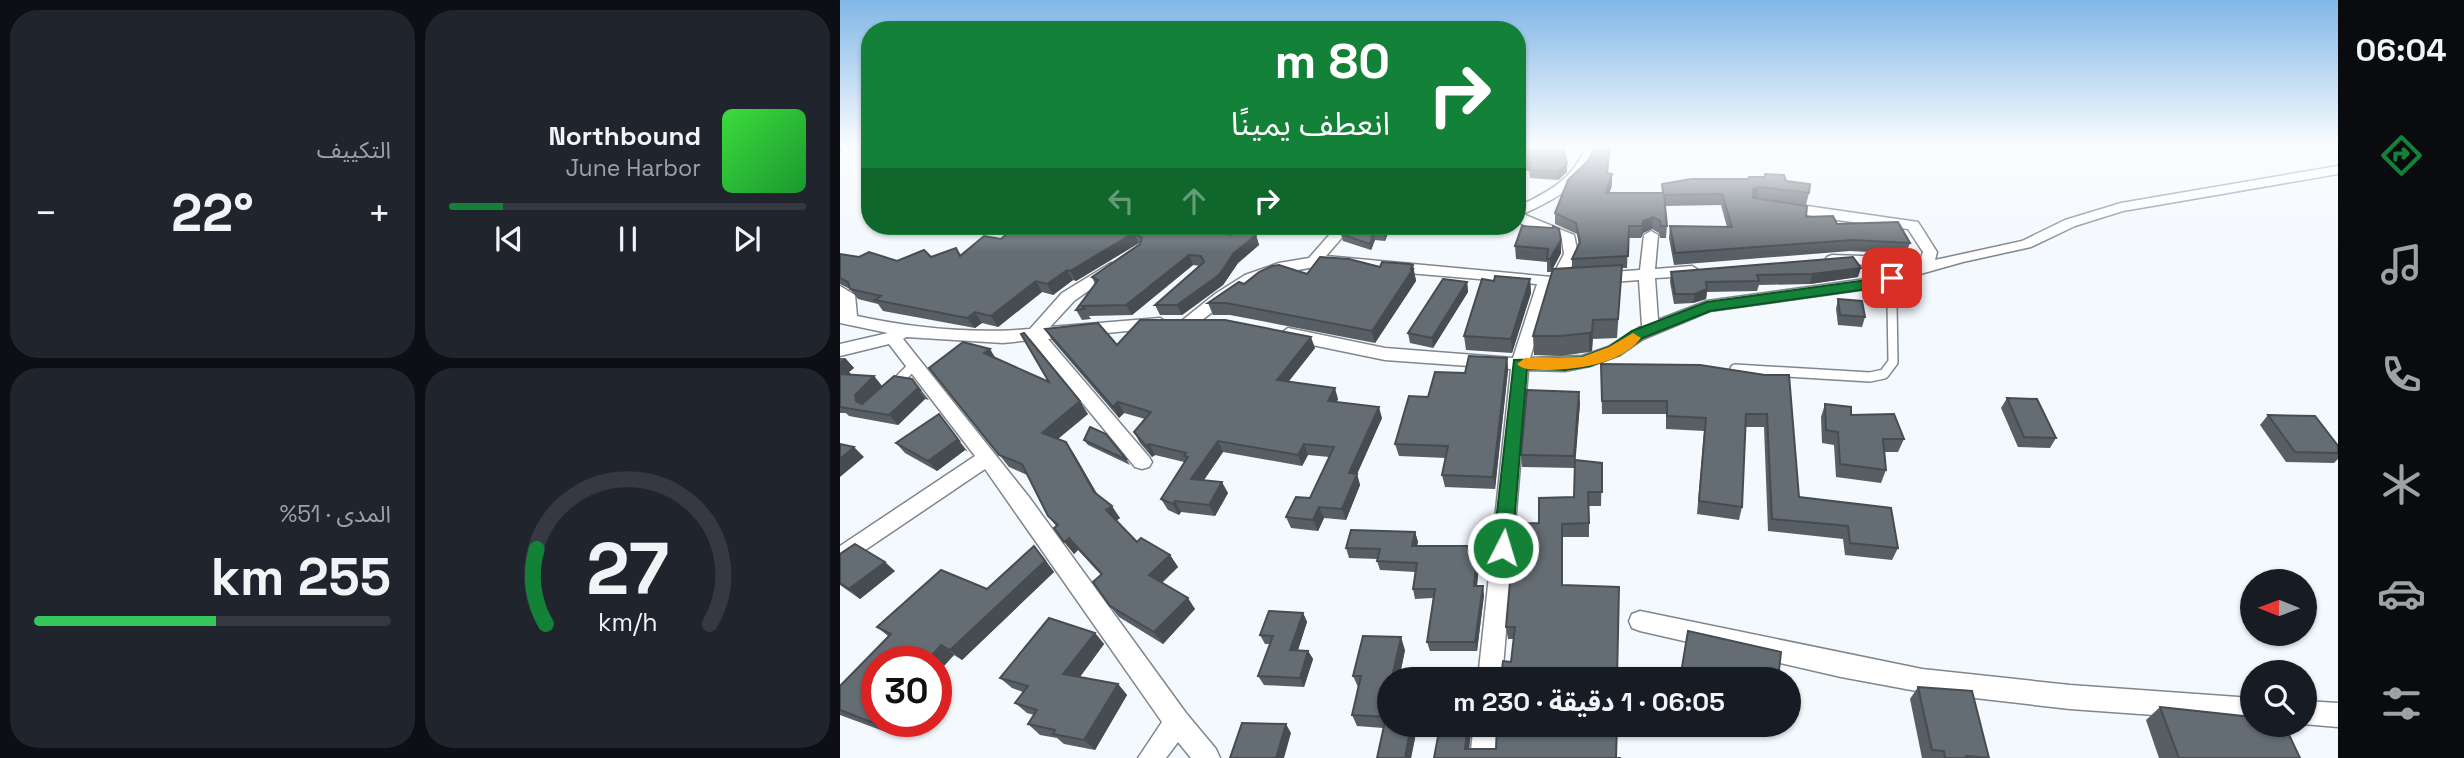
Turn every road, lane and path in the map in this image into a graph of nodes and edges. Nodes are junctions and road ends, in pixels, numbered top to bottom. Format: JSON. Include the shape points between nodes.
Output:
{"nodes":[{"id":1,"x":1573,"y":181,"type":"edge"},
{"id":2,"x":2272,"y":181,"type":"edge"},
{"id":3,"x":1768,"y":206,"type":"edge"},
{"id":4,"x":1526,"y":208,"type":"edge"},
{"id":5,"x":1526,"y":221,"type":"edge"},
{"id":6,"x":1337,"y":235,"type":"edge"},
{"id":7,"x":1651,"y":235,"type":"dead end"},
{"id":8,"x":1126,"y":258,"type":"edge"},
{"id":9,"x":1314,"y":261,"type":"junction"},
{"id":10,"x":1822,"y":261,"type":"edge"},
{"id":11,"x":1931,"y":265,"type":"junction"},
{"id":12,"x":1712,"y":269,"type":"edge"},
{"id":13,"x":1649,"y":274,"type":"junction"},
{"id":14,"x":1892,"y":278,"type":"junction"},
{"id":15,"x":1552,"y":279,"type":"junction"},
{"id":16,"x":840,"y":291,"type":"edge"},
{"id":17,"x":1157,"y":306,"type":"edge"},
{"id":18,"x":845,"y":319,"type":"edge"},
{"id":19,"x":1137,"y":323,"type":"junction"},
{"id":20,"x":1187,"y":323,"type":"junction"},
{"id":21,"x":1219,"y":323,"type":"edge"},
{"id":22,"x":1651,"y":329,"type":"junction"},
{"id":23,"x":1269,"y":331,"type":"edge"},
{"id":24,"x":1035,"y":334,"type":"junction"},
{"id":25,"x":898,"y":335,"type":"junction"},
{"id":26,"x":840,"y":350,"type":"edge"},
{"id":27,"x":1520,"y":364,"type":"junction"},
{"id":28,"x":914,"y":365,"type":"junction"},
{"id":29,"x":1735,"y":369,"type":"edge"},
{"id":30,"x":890,"y":389,"type":"edge"},
{"id":31,"x":987,"y":458,"type":"junction"},
{"id":32,"x":1142,"y":462,"type":"dead end"},
{"id":33,"x":840,"y":558,"type":"edge"},
{"id":34,"x":1640,"y":621,"type":"dead end"},
{"id":35,"x":1491,"y":667,"type":"edge"},
{"id":36,"x":2240,"y":709,"type":"edge"},
{"id":37,"x":2317,"y":714,"type":"edge"},
{"id":38,"x":2338,"y":715,"type":"edge"},
{"id":39,"x":1177,"y":722,"type":"junction"},
{"id":40,"x":1485,"y":737,"type":"edge"},
{"id":41,"x":1150,"y":758,"type":"edge"},
{"id":42,"x":1208,"y":758,"type":"edge"},
{"id":43,"x":1483,"y":758,"type":"edge"}],
"edges":[{"from":1,"to":4,"type":"street"},
{"from":2,"to":11,"type":"street","via":[[2122,207],[2070,223],[2026,244]]},
{"from":3,"to":11,"type":"street","via":[[1913,225],[1930,252]]},
{"from":5,"to":15,"type":"street","via":[[1569,238],[1571,254]]},
{"from":6,"to":9,"type":"street"},
{"from":7,"to":13,"type":"street"},
{"from":8,"to":24,"type":"street","via":[[1068,297]]},
{"from":9,"to":15,"type":"street"},
{"from":9,"to":20,"type":"street","via":[[1291,263],[1241,282]]},
{"from":10,"to":11,"type":"street"},
{"from":11,"to":14,"type":"street"},
{"from":12,"to":13,"type":"street"},
{"from":13,"to":15,"type":"street"},
{"from":13,"to":22,"type":"street","via":[[1646,289]]},
{"from":14,"to":22,"type":"street","via":[[1707,306]]},
{"from":14,"to":29,"type":"lane","via":[[1893,362],[1884,375]]},
{"from":15,"to":27,"type":"street"},
{"from":16,"to":18,"type":"street","via":[[847,295]]},
{"from":17,"to":19,"type":"street"},
{"from":18,"to":25,"type":"street"},
{"from":19,"to":20,"type":"street"},
{"from":19,"to":24,"type":"street"},
{"from":20,"to":21,"type":"street"},
{"from":22,"to":27,"type":"street","via":[[1584,362]]},
{"from":23,"to":27,"type":"street","via":[[1385,354]]},
{"from":24,"to":25,"type":"street","via":[[1003,338]]},
{"from":24,"to":32,"type":"street"},
{"from":25,"to":26,"type":"street"},
{"from":25,"to":28,"type":"street"},
{"from":27,"to":35,"type":"street"},
{"from":28,"to":30,"type":"lane"},
{"from":28,"to":31,"type":"street"},
{"from":31,"to":33,"type":"street"},
{"from":31,"to":39,"type":"street"},
{"from":34,"to":36,"type":"street","via":[[1960,686]]},
{"from":37,"to":38,"type":"street"},
{"from":39,"to":41,"type":"street"},
{"from":39,"to":42,"type":"street"},
{"from":40,"to":43,"type":"street"}]}
